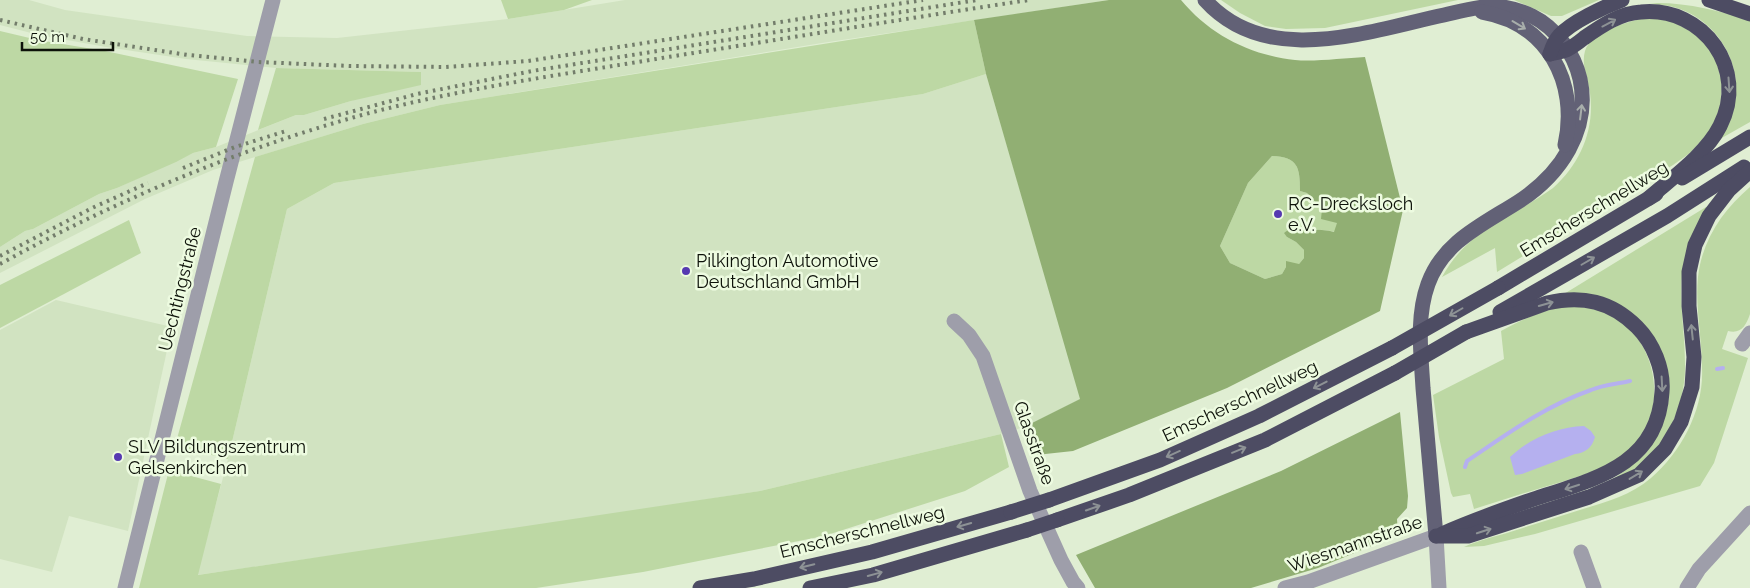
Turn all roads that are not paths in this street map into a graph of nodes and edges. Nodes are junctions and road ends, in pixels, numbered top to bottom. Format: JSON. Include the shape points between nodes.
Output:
{"nodes":[{"id":1,"x":273,"y":0,"type":"edge"},
{"id":2,"x":1204,"y":0,"type":"edge"},
{"id":3,"x":1622,"y":0,"type":"edge"},
{"id":4,"x":1709,"y":0,"type":"edge"},
{"id":5,"x":1456,"y":12,"type":"junction"},
{"id":6,"x":1750,"y":14,"type":"edge"},
{"id":7,"x":1558,"y":36,"type":"junction"},
{"id":8,"x":1568,"y":49,"type":"junction"},
{"id":9,"x":1550,"y":54,"type":"junction"},
{"id":10,"x":1750,"y":136,"type":"edge"},
{"id":11,"x":1750,"y":163,"type":"edge"},
{"id":12,"x":1554,"y":171,"type":"junction"},
{"id":13,"x":1750,"y":171,"type":"edge"},
{"id":14,"x":1649,"y":198,"type":"junction"},
{"id":15,"x":1500,"y":316,"type":"junction"},
{"id":16,"x":954,"y":321,"type":"dead end"},
{"id":17,"x":1750,"y":513,"type":"edge"},
{"id":18,"x":1436,"y":536,"type":"junction"},
{"id":19,"x":1581,"y":552,"type":"dead end"},
{"id":20,"x":1076,"y":586,"type":"edge"},
{"id":21,"x":125,"y":588,"type":"edge"},
{"id":22,"x":700,"y":588,"type":"edge"},
{"id":23,"x":810,"y":588,"type":"edge"},
{"id":24,"x":1285,"y":588,"type":"edge"},
{"id":25,"x":1439,"y":588,"type":"edge"},
{"id":26,"x":1594,"y":588,"type":"edge"},
{"id":27,"x":1687,"y":588,"type":"edge"}],
"edges":[{"from":1,"to":21,"type":"street","name":"Uechtingstraße"},
{"from":2,"to":5,"type":"main road","via":[[1227,19],[1254,32],[1270,38],[1308,40],[1328,39]]},
{"from":3,"to":7,"type":"highway","via":[[1590,15]]},
{"from":4,"to":6,"type":"highway"},
{"from":5,"to":7,"type":"main road","via":[[1483,6],[1511,8],[1537,18]]},
{"from":5,"to":9,"type":"main road","one_way":true,"via":[[1483,12],[1509,19],[1532,34]]},
{"from":7,"to":8,"type":"main road"},
{"from":7,"to":9,"type":"highway"},
{"from":8,"to":9,"type":"highway"},
{"from":12,"to":8,"type":"main road","one_way":true,"via":[[1576,138],[1582,112],[1580,78]]},
{"from":8,"to":14,"type":"highway","one_way":true,"via":[[1612,20],[1648,11],[1683,18],[1699,28],[1717,48],[1729,83],[1724,118],[1716,135],[1702,151]]},
{"from":9,"to":12,"type":"main road","via":[[1562,78],[1569,112],[1565,146]]},
{"from":10,"to":14,"type":"highway","name":"Emscherschnellweg"},
{"from":15,"to":11,"type":"highway","one_way":true},
{"from":12,"to":18,"type":"main road","via":[[1520,201],[1457,241],[1440,261],[1428,285],[1422,313],[1421,346]]},
{"from":18,"to":13,"type":"highway","one_way":true,"via":[[1468,536],[1589,497],[1639,475],[1665,448],[1680,422],[1692,387],[1694,356],[1688,306],[1689,272],[1695,245],[1709,216],[1729,190]]},
{"from":14,"to":22,"type":"highway","name":"Emscherschnellweg","one_way":true,"bridge":true,"via":[[1392,348],[1259,416],[1178,452],[1049,500],[872,552]]},
{"from":15,"to":18,"type":"highway","one_way":true,"via":[[1560,300],[1576,299],[1620,312],[1642,332],[1657,358],[1663,385],[1660,414],[1644,445],[1617,468],[1591,480],[1474,519]]},
{"from":23,"to":15,"type":"highway","one_way":true,"bridge":true,"via":[[873,575],[1028,530],[1129,495],[1266,440]]},
{"from":16,"to":20,"type":"street","name":"Glasstraße","via":[[969,335],[983,356],[1030,491]]},
{"from":17,"to":27,"type":"street","via":[[1699,569]]},
{"from":18,"to":24,"type":"street","name":"Wiesmannstraße"},
{"from":18,"to":25,"type":"street"},
{"from":19,"to":26,"type":"street"}]}
